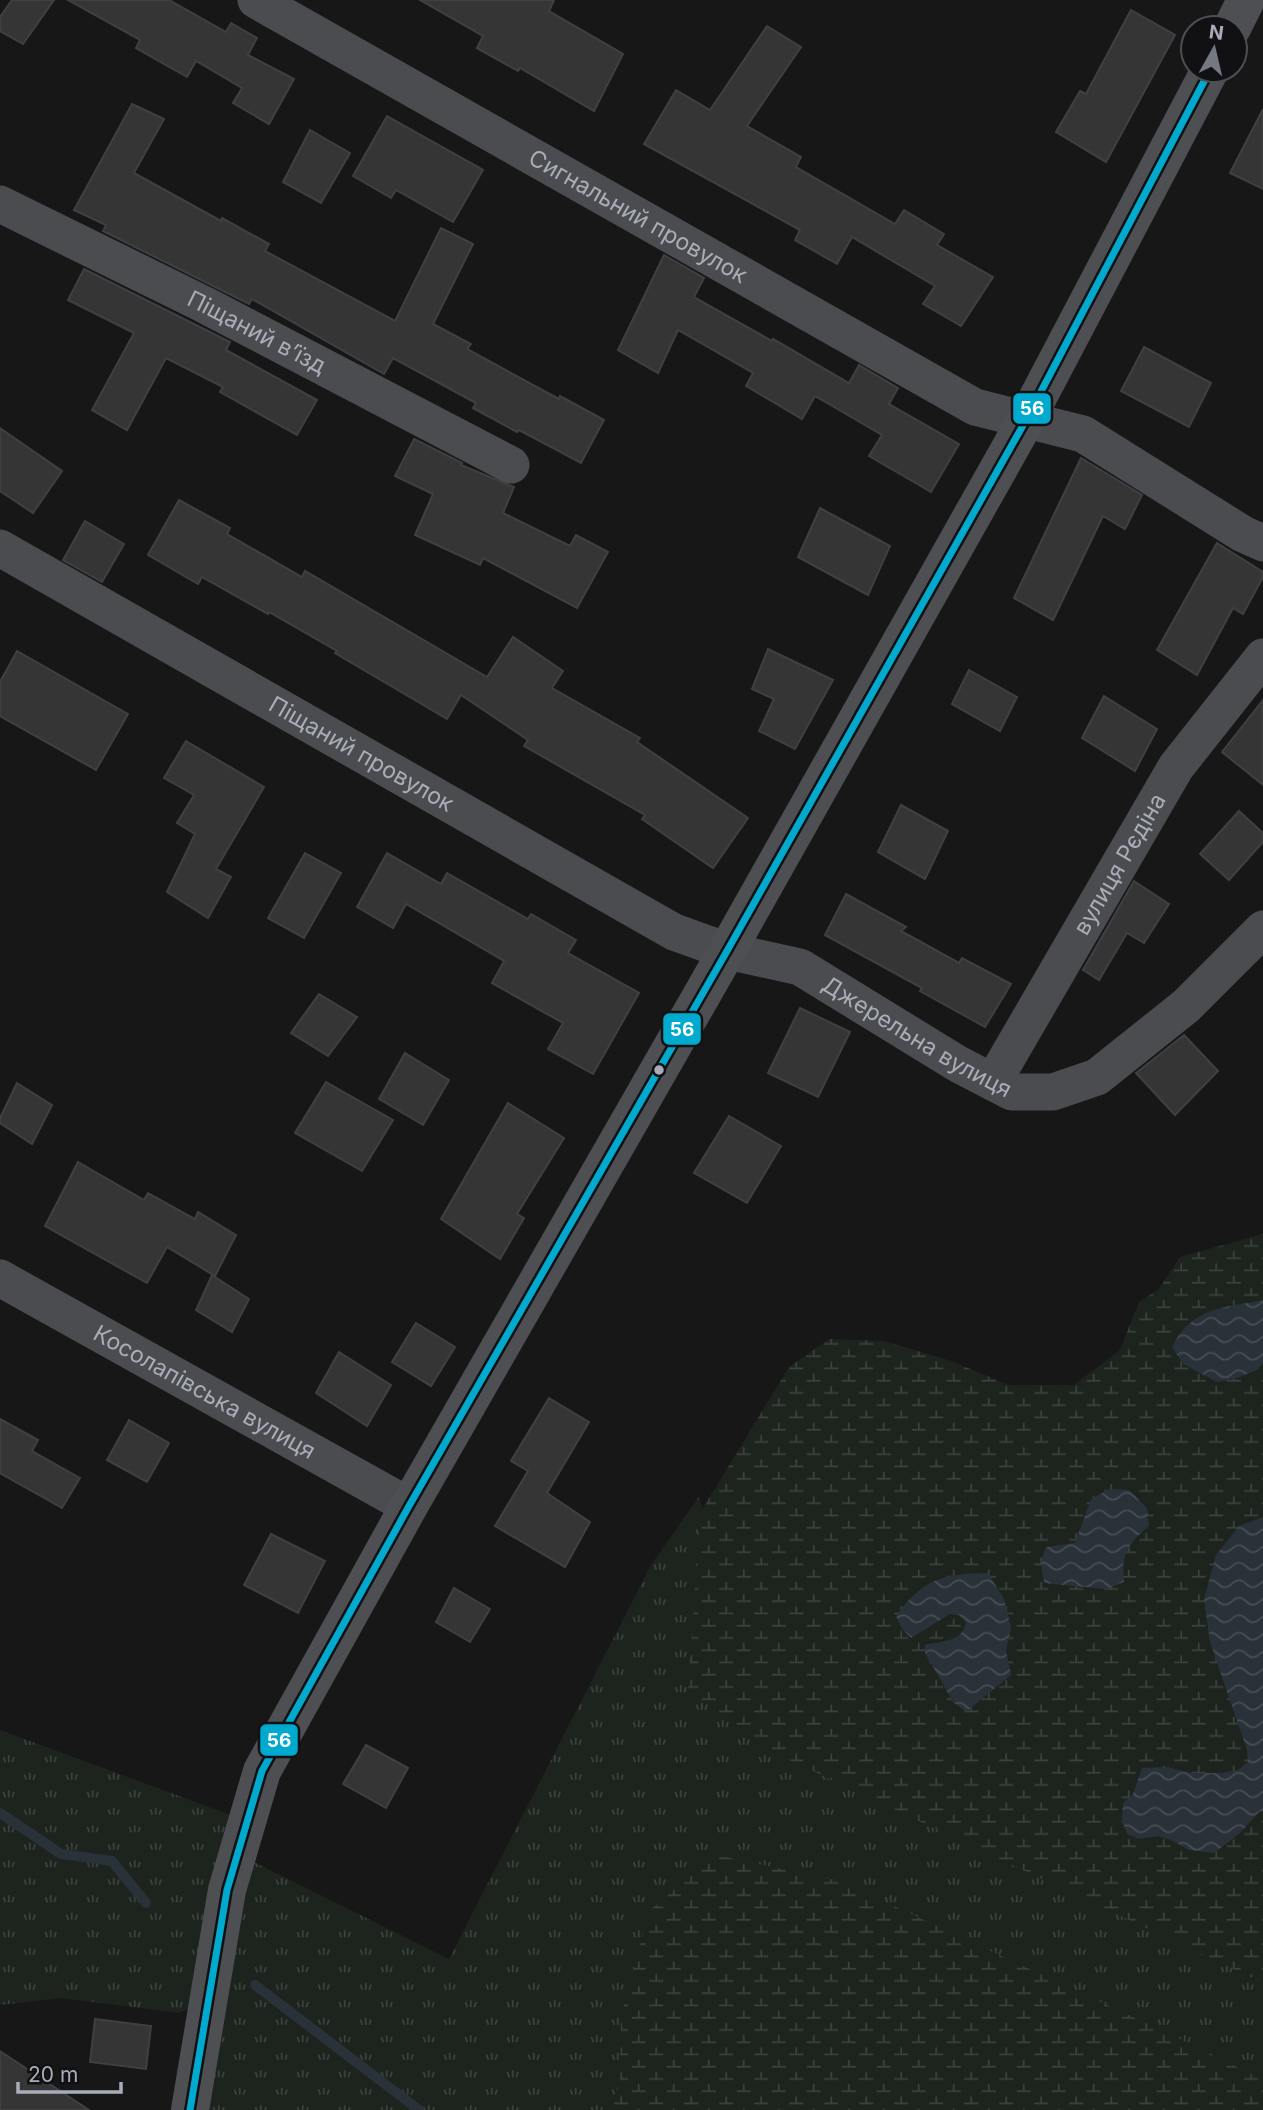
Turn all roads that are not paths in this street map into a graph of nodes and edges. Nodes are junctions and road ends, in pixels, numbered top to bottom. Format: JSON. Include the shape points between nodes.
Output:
{"nodes":[{"id":1,"x":256,"y":0,"type":"edge"},
{"id":2,"x":1203,"y":84,"type":"edge"},
{"id":3,"x":0,"y":204,"type":"edge"},
{"id":4,"x":1027,"y":420,"type":"junction"},
{"id":5,"x":512,"y":465,"type":"dead end"},
{"id":6,"x":1263,"y":544,"type":"edge"},
{"id":7,"x":0,"y":548,"type":"edge"},
{"id":8,"x":1263,"y":657,"type":"edge"},
{"id":9,"x":1263,"y":929,"type":"edge"},
{"id":10,"x":727,"y":951,"type":"junction"},
{"id":11,"x":993,"y":1082,"type":"junction"},
{"id":12,"x":0,"y":1278,"type":"edge"},
{"id":13,"x":409,"y":1506,"type":"junction"},
{"id":14,"x":190,"y":2110,"type":"edge"}],
"edges":[{"from":1,"to":4,"type":"street","name":"Сигнальний провулок","via":[[975,407]]},
{"from":2,"to":4,"type":"main road"},
{"from":3,"to":5,"type":"street","name":"Піщаний в’їзд","via":[[204,304]]},
{"from":4,"to":6,"type":"street","name":"Сигнальний провулок","via":[[1083,434]]},
{"from":4,"to":10,"type":"main road"},
{"from":7,"to":10,"type":"street","name":"Піщаний провулок","via":[[674,932]]},
{"from":8,"to":11,"type":"street","name":"вулиця Рєдіна","via":[[1176,767]]},
{"from":9,"to":11,"type":"street","name":"Джерельна вулиця","via":[[1186,1006],[1097,1077],[1053,1091],[1012,1092]]},
{"from":10,"to":11,"type":"street","name":"Джерельна вулиця","via":[[800,967]]},
{"from":10,"to":13,"type":"main road"},
{"from":12,"to":13,"type":"street","name":"Косолапівська вулиця"},
{"from":13,"to":14,"type":"main road","via":[[262,1770],[227,1890]]}]}
